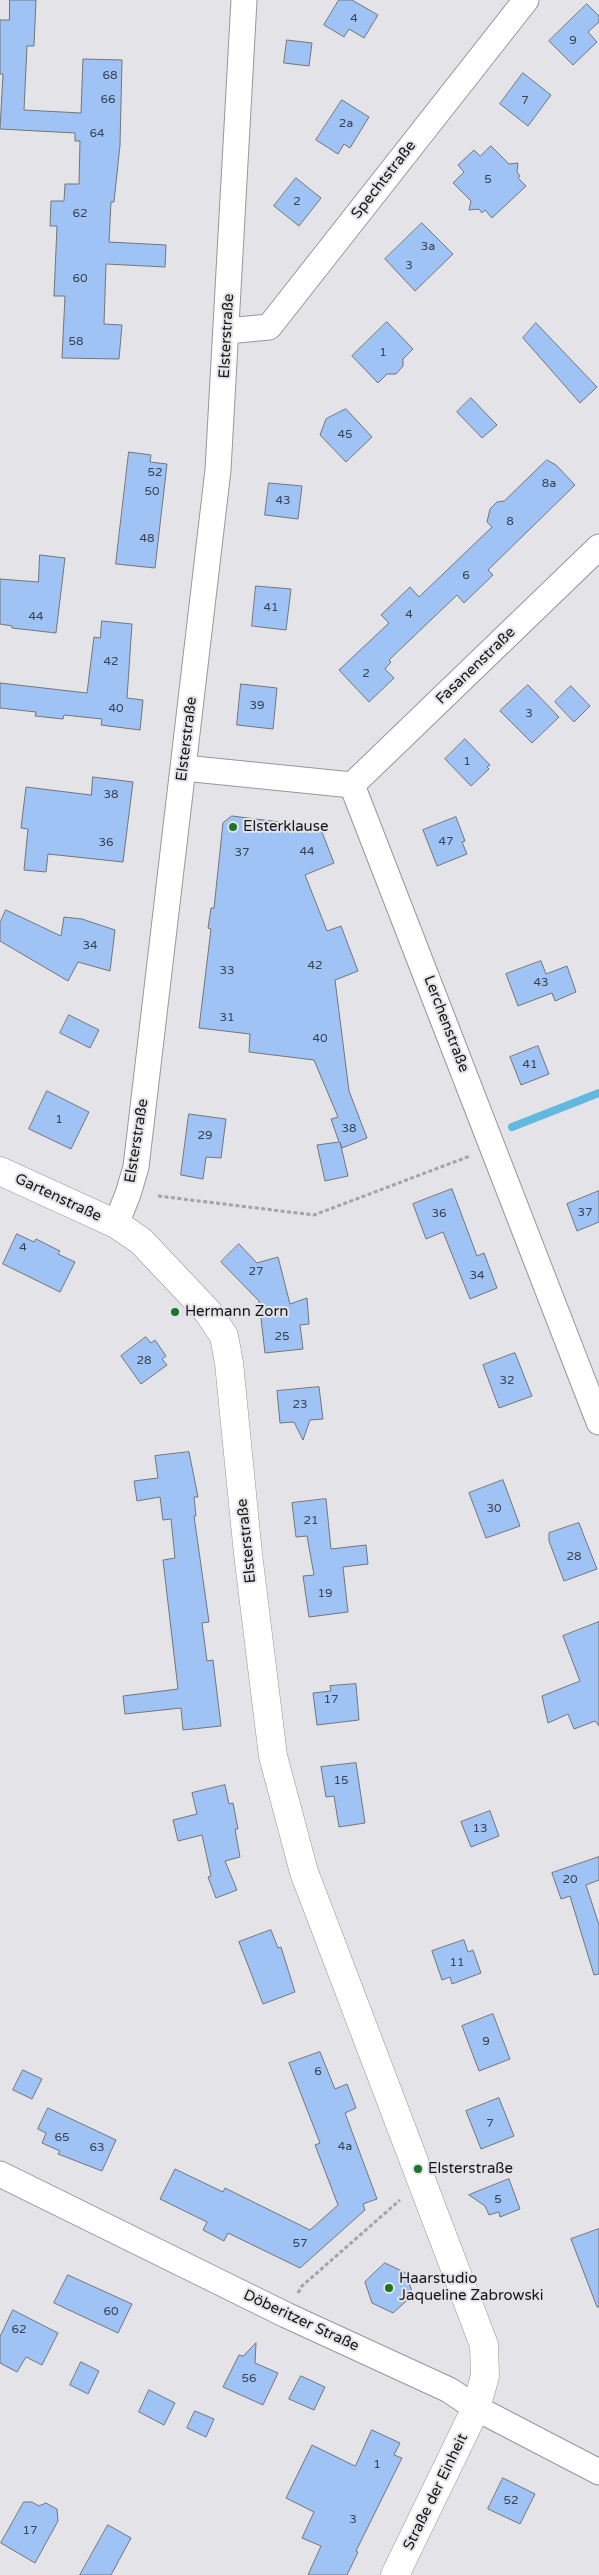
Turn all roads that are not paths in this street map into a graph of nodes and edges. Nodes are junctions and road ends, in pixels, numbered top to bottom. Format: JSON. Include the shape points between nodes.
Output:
{"nodes":[{"id":1,"x":244,"y":0,"type":"edge"},
{"id":2,"x":526,"y":0,"type":"edge"},
{"id":3,"x":227,"y":331,"type":"junction"},
{"id":4,"x":599,"y":547,"type":"edge"},
{"id":5,"x":184,"y":768,"type":"junction"},
{"id":6,"x":352,"y":785,"type":"junction"},
{"id":7,"x":0,"y":1172,"type":"edge"},
{"id":8,"x":116,"y":1224,"type":"junction"},
{"id":9,"x":599,"y":1422,"type":"edge"},
{"id":10,"x":0,"y":2174,"type":"edge"},
{"id":11,"x":476,"y":2408,"type":"junction"},
{"id":12,"x":599,"y":2472,"type":"edge"},
{"id":13,"x":396,"y":2575,"type":"edge"}],
"edges":[{"from":1,"to":3,"type":"street","name":"Elsterstraße"},
{"from":2,"to":3,"type":"street","name":"Spechtstraße","via":[[269,327]]},
{"from":3,"to":5,"type":"street","name":"Elsterstraße","via":[[218,470]]},
{"from":4,"to":6,"type":"street","name":"Fasanenstraße"},
{"from":5,"to":6,"type":"street"},
{"from":5,"to":8,"type":"street","name":"Elsterstraße","via":[[136,1167]]},
{"from":6,"to":9,"type":"street","name":"Lerchenstraße"},
{"from":7,"to":8,"type":"street","name":"Gartenstraße"},
{"from":8,"to":11,"type":"street","name":"Elsterstraße","via":[[141,1240],[208,1312],[224,1336],[273,1756],[304,1872],[484,2345],[485,2376]]},
{"from":10,"to":11,"type":"street","name":"Döberitzer Straße","via":[[286,2315],[449,2390]]},
{"from":11,"to":12,"type":"street","name":"Döberitzer Straße"},
{"from":11,"to":13,"type":"street","name":"Straße der Einheit"}]}
